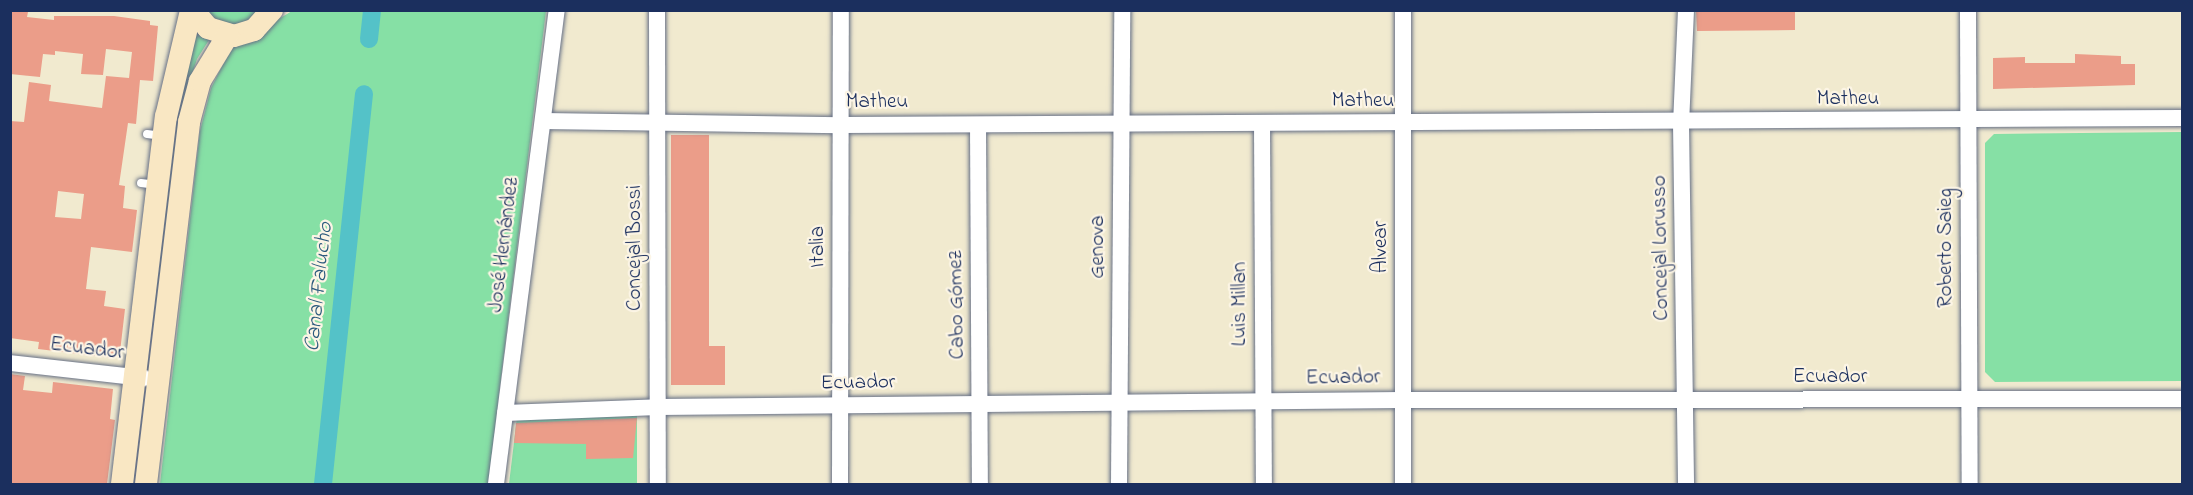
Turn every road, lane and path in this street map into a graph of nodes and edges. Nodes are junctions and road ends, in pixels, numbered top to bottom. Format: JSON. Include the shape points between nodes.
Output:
{"nodes":[{"id":1,"x":192,"y":10,"type":"edge"},
{"id":2,"x":272,"y":10,"type":"edge"},
{"id":3,"x":557,"y":10,"type":"edge"},
{"id":4,"x":657,"y":10,"type":"edge"},
{"id":5,"x":841,"y":10,"type":"edge"},
{"id":6,"x":1122,"y":10,"type":"edge"},
{"id":7,"x":1403,"y":10,"type":"edge"},
{"id":8,"x":1686,"y":10,"type":"edge"},
{"id":9,"x":1968,"y":10,"type":"edge"},
{"id":10,"x":228,"y":35,"type":"junction"},
{"id":11,"x":2182,"y":118,"type":"edge"},
{"id":12,"x":543,"y":121,"type":"junction"},
{"id":13,"x":1968,"y":121,"type":"junction"},
{"id":14,"x":657,"y":122,"type":"junction"},
{"id":15,"x":1404,"y":123,"type":"junction"},
{"id":16,"x":1681,"y":123,"type":"junction"},
{"id":17,"x":1121,"y":124,"type":"junction"},
{"id":18,"x":1262,"y":124,"type":"junction"},
{"id":19,"x":841,"y":125,"type":"junction"},
{"id":20,"x":978,"y":125,"type":"junction"},
{"id":21,"x":10,"y":363,"type":"edge"},
{"id":22,"x":133,"y":377,"type":"junction"},
{"id":23,"x":158,"y":380,"type":"junction"},
{"id":24,"x":2182,"y":399,"type":"edge"},
{"id":25,"x":1402,"y":400,"type":"junction"},
{"id":26,"x":1686,"y":400,"type":"junction"},
{"id":27,"x":1969,"y":400,"type":"junction"},
{"id":28,"x":1263,"y":402,"type":"junction"},
{"id":29,"x":1119,"y":403,"type":"junction"},
{"id":30,"x":981,"y":404,"type":"junction"},
{"id":31,"x":840,"y":405,"type":"junction"},
{"id":32,"x":658,"y":407,"type":"junction"},
{"id":33,"x":505,"y":413,"type":"junction"},
{"id":34,"x":123,"y":475,"type":"edge"},
{"id":35,"x":147,"y":476,"type":"edge"},
{"id":36,"x":496,"y":484,"type":"edge"},
{"id":37,"x":658,"y":484,"type":"edge"},
{"id":38,"x":840,"y":484,"type":"edge"},
{"id":39,"x":980,"y":484,"type":"edge"},
{"id":40,"x":1119,"y":484,"type":"edge"},
{"id":41,"x":1264,"y":484,"type":"edge"},
{"id":42,"x":1402,"y":484,"type":"edge"},
{"id":43,"x":1686,"y":484,"type":"edge"},
{"id":44,"x":1970,"y":484,"type":"edge"}],
"edges":[{"from":1,"to":10,"type":"main road","via":[[208,28]]},
{"from":1,"to":22,"type":"main road","via":[[155,135]]},
{"from":2,"to":10,"type":"main road","via":[[254,30]]},
{"from":3,"to":12,"type":"street","name":"José Hernández"},
{"from":4,"to":14,"type":"street","name":"Concejal Bossi"},
{"from":5,"to":19,"type":"street","name":"Italia"},
{"from":6,"to":17,"type":"street","name":"Genova"},
{"from":7,"to":15,"type":"street","name":"Alvear"},
{"from":8,"to":16,"type":"street","name":"Concejal Lorusso"},
{"from":9,"to":13,"type":"street","name":"Roberto Saieg"},
{"from":10,"to":23,"type":"main road","via":[[203,75],[189,122]]},
{"from":11,"to":13,"type":"street","name":"Matheu"},
{"from":12,"to":14,"type":"street","name":"Matheu"},
{"from":12,"to":33,"type":"street","name":"José Hernández"},
{"from":13,"to":16,"type":"street","name":"Matheu"},
{"from":13,"to":27,"type":"street","name":"Roberto Saieg"},
{"from":14,"to":19,"type":"street","name":"Matheu"},
{"from":14,"to":32,"type":"street","name":"Concejal Bossi"},
{"from":15,"to":16,"type":"street","name":"Matheu"},
{"from":15,"to":18,"type":"street","name":"Matheu"},
{"from":15,"to":25,"type":"street","name":"Alvear"},
{"from":16,"to":26,"type":"street","name":"Concejal Lorusso"},
{"from":17,"to":18,"type":"street","name":"Matheu"},
{"from":17,"to":20,"type":"street","name":"Matheu"},
{"from":17,"to":29,"type":"street","name":"Genova"},
{"from":18,"to":28,"type":"street","name":"Luis Millan"},
{"from":19,"to":20,"type":"street","name":"Matheu"},
{"from":19,"to":31,"type":"street","name":"Italia"},
{"from":20,"to":30,"type":"street","name":"Cabo Gómez"},
{"from":21,"to":22,"type":"street","name":"Ecuador"},
{"from":22,"to":23,"type":"street","name":"Ecuador"},
{"from":22,"to":34,"type":"main road"},
{"from":23,"to":35,"type":"main road"},
{"from":24,"to":27,"type":"street","name":"Ecuador"},
{"from":25,"to":26,"type":"street","name":"Ecuador"},
{"from":25,"to":28,"type":"street","name":"Ecuador"},
{"from":25,"to":42,"type":"street","name":"Alvear"},
{"from":26,"to":27,"type":"street","name":"Ecuador"},
{"from":26,"to":43,"type":"street","name":"Concejal Lorusso"},
{"from":27,"to":44,"type":"street","name":"Roberto Saieg"},
{"from":28,"to":29,"type":"street","name":"Ecuador"},
{"from":28,"to":41,"type":"street","name":"Luis Millan"},
{"from":29,"to":30,"type":"street","name":"Ecuador"},
{"from":29,"to":40,"type":"street","name":"Genova"},
{"from":30,"to":31,"type":"street","name":"Ecuador"},
{"from":30,"to":39,"type":"street","name":"Cabo Gómez"},
{"from":31,"to":32,"type":"street","name":"Ecuador"},
{"from":31,"to":38,"type":"street","name":"Italia"},
{"from":32,"to":33,"type":"street","name":"Ecuador"},
{"from":32,"to":37,"type":"street","name":"Concejal Bossi"},
{"from":33,"to":36,"type":"street","name":"José Hernández"},
{"from":34,"to":35,"type":"main road"}]}
